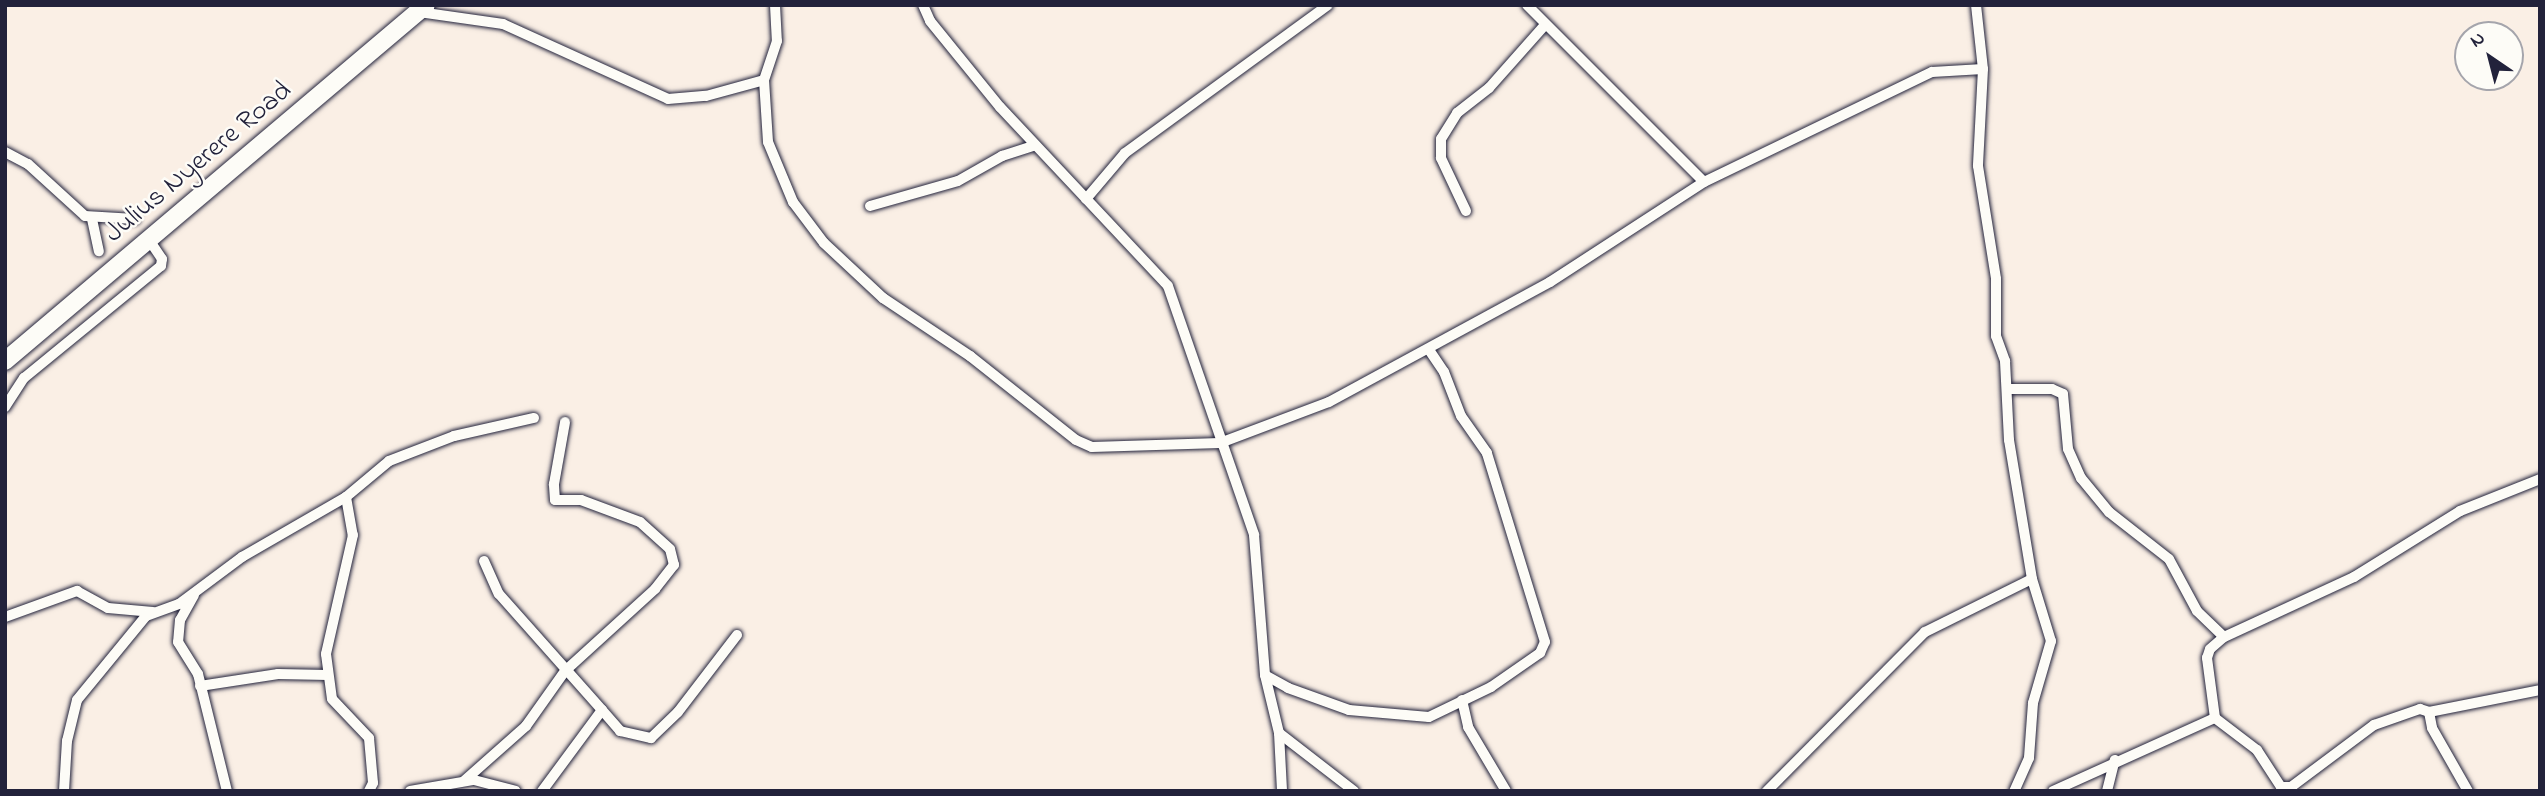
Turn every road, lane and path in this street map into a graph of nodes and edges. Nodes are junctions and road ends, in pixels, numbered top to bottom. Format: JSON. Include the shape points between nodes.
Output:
{"nodes":[{"id":1,"x":775,"y":5,"type":"edge"},
{"id":2,"x":923,"y":5,"type":"edge"},
{"id":3,"x":1328,"y":5,"type":"edge"},
{"id":4,"x":1527,"y":5,"type":"edge"},
{"id":5,"x":1976,"y":5,"type":"edge"},
{"id":6,"x":422,"y":9,"type":"edge"},
{"id":7,"x":1544,"y":26,"type":"junction"},
{"id":8,"x":1983,"y":69,"type":"junction"},
{"id":9,"x":764,"y":80,"type":"junction"},
{"id":10,"x":1035,"y":145,"type":"junction"},
{"id":11,"x":5,"y":152,"type":"edge"},
{"id":12,"x":1704,"y":182,"type":"junction"},
{"id":13,"x":1086,"y":199,"type":"junction"},
{"id":14,"x":870,"y":206,"type":"dead end"},
{"id":15,"x":1466,"y":211,"type":"dead end"},
{"id":16,"x":92,"y":219,"type":"junction"},
{"id":17,"x":135,"y":219,"type":"dead end"},
{"id":18,"x":149,"y":240,"type":"junction"},
{"id":19,"x":99,"y":251,"type":"dead end"},
{"id":20,"x":1429,"y":350,"type":"junction"},
{"id":21,"x":5,"y":361,"type":"edge"},
{"id":22,"x":2009,"y":389,"type":"junction"},
{"id":23,"x":5,"y":407,"type":"edge"},
{"id":24,"x":534,"y":418,"type":"dead end"},
{"id":25,"x":565,"y":422,"type":"dead end"},
{"id":26,"x":1220,"y":443,"type":"junction"},
{"id":27,"x":2540,"y":479,"type":"edge"},
{"id":28,"x":346,"y":498,"type":"junction"},
{"id":29,"x":484,"y":561,"type":"dead end"},
{"id":30,"x":2032,"y":579,"type":"junction"},
{"id":31,"x":197,"y":589,"type":"junction"},
{"id":32,"x":154,"y":612,"type":"junction"},
{"id":33,"x":5,"y":617,"type":"edge"},
{"id":34,"x":737,"y":635,"type":"dead end"},
{"id":35,"x":2224,"y":637,"type":"junction"},
{"id":36,"x":565,"y":671,"type":"junction"},
{"id":37,"x":328,"y":675,"type":"junction"},
{"id":38,"x":1265,"y":675,"type":"junction"},
{"id":39,"x":200,"y":686,"type":"junction"},
{"id":40,"x":2540,"y":690,"type":"edge"},
{"id":41,"x":1462,"y":700,"type":"junction"},
{"id":42,"x":603,"y":710,"type":"junction"},
{"id":43,"x":2429,"y":712,"type":"junction"},
{"id":44,"x":2215,"y":718,"type":"junction"},
{"id":45,"x":1279,"y":733,"type":"junction"},
{"id":46,"x":2115,"y":760,"type":"junction"},
{"id":47,"x":464,"y":781,"type":"junction"},
{"id":48,"x":418,"y":790,"type":"edge"},
{"id":49,"x":64,"y":791,"type":"edge"},
{"id":50,"x":227,"y":791,"type":"edge"},
{"id":51,"x":369,"y":791,"type":"edge"},
{"id":52,"x":516,"y":791,"type":"edge"},
{"id":53,"x":542,"y":791,"type":"edge"},
{"id":54,"x":1282,"y":791,"type":"edge"},
{"id":55,"x":1354,"y":791,"type":"edge"},
{"id":56,"x":1506,"y":791,"type":"edge"},
{"id":57,"x":1768,"y":791,"type":"edge"},
{"id":58,"x":2014,"y":791,"type":"edge"},
{"id":59,"x":2053,"y":791,"type":"edge"},
{"id":60,"x":2108,"y":791,"type":"edge"},
{"id":61,"x":2468,"y":791,"type":"edge"}],
"edges":[{"from":1,"to":9,"type":"street","via":[[777,41]]},
{"from":2,"to":10,"type":"street","via":[[951,50]]},
{"from":3,"to":13,"type":"street","via":[[1125,153]]},
{"from":4,"to":7,"type":"street"},
{"from":5,"to":8,"type":"street"},
{"from":6,"to":9,"type":"street","via":[[503,24],[668,99],[706,96]]},
{"from":6,"to":18,"type":"highway","name":"Julius Nyerere Road"},
{"from":7,"to":12,"type":"street"},
{"from":7,"to":15,"type":"street","via":[[1489,88],[1457,113],[1441,139],[1441,158]]},
{"from":8,"to":12,"type":"street","via":[[1932,72]]},
{"from":8,"to":22,"type":"street","via":[[1978,166],[1996,279],[1996,336]]},
{"from":9,"to":26,"type":"street","via":[[768,142],[793,202],[824,243],[883,299],[970,356],[1091,447]]},
{"from":10,"to":13,"type":"street"},
{"from":10,"to":14,"type":"street","via":[[1002,156],[949,184]]},
{"from":11,"to":16,"type":"street","via":[[28,164],[73,208]]},
{"from":12,"to":20,"type":"street","via":[[1550,282]]},
{"from":13,"to":26,"type":"street","via":[[1168,286]]},
{"from":16,"to":17,"type":"street"},
{"from":16,"to":19,"type":"street"},
{"from":18,"to":21,"type":"highway","name":"Julius Nyerere Road"},
{"from":18,"to":23,"type":"street","via":[[162,258],[161,266],[24,378]]},
{"from":20,"to":26,"type":"street","via":[[1329,402]]},
{"from":20,"to":41,"type":"street","via":[[1444,372],[1461,416],[1487,453],[1545,642],[1540,653],[1522,666]]},
{"from":22,"to":30,"type":"street","via":[[2009,440]]},
{"from":22,"to":35,"type":"street","via":[[2052,389],[2063,394],[2068,449],[2081,478],[2109,512],[2169,559],[2197,611]]},
{"from":24,"to":28,"type":"street","via":[[454,436],[389,461]]},
{"from":25,"to":36,"type":"street","via":[[555,500],[581,500],[640,522],[670,549],[674,565],[655,589]]},
{"from":26,"to":38,"type":"street","via":[[1254,535]]},
{"from":27,"to":35,"type":"street","via":[[2460,511],[2354,577]]},
{"from":28,"to":31,"type":"street","via":[[279,534]]},
{"from":28,"to":37,"type":"street","via":[[353,535],[327,636]]},
{"from":29,"to":36,"type":"street","via":[[499,594]]},
{"from":30,"to":57,"type":"street","via":[[1924,632]]},
{"from":30,"to":58,"type":"street","via":[[2051,641],[2033,703],[2029,758]]},
{"from":31,"to":32,"type":"street","via":[[179,604]]},
{"from":31,"to":39,"type":"street","via":[[180,620],[178,642],[195,666]]},
{"from":32,"to":33,"type":"street","via":[[108,608],[76,591]]},
{"from":32,"to":49,"type":"street","via":[[136,625],[77,700],[67,741]]},
{"from":34,"to":42,"type":"street","via":[[678,712],[651,738],[620,732]]},
{"from":35,"to":44,"type":"street","via":[[2207,658]]},
{"from":36,"to":42,"type":"street"},
{"from":36,"to":47,"type":"street","via":[[526,726]]},
{"from":37,"to":39,"type":"street","via":[[278,674]]},
{"from":37,"to":51,"type":"street","via":[[332,699],[369,738],[373,783]]},
{"from":38,"to":41,"type":"street","via":[[1288,688],[1371,713],[1429,717]]},
{"from":38,"to":45,"type":"street"},
{"from":39,"to":50,"type":"street"},
{"from":40,"to":43,"type":"street"},
{"from":41,"to":56,"type":"street","via":[[1468,727]]},
{"from":42,"to":53,"type":"street"},
{"from":43,"to":44,"type":"street","via":[[2403,711],[2374,725],[2334,752],[2315,772],[2285,788],[2257,750]]},
{"from":43,"to":61,"type":"street","via":[[2432,728]]},
{"from":44,"to":46,"type":"street"},
{"from":45,"to":54,"type":"street"},
{"from":45,"to":55,"type":"street"},
{"from":46,"to":59,"type":"street"},
{"from":46,"to":60,"type":"street"},
{"from":47,"to":48,"type":"street"},
{"from":47,"to":52,"type":"street","via":[[491,781]]}]}
